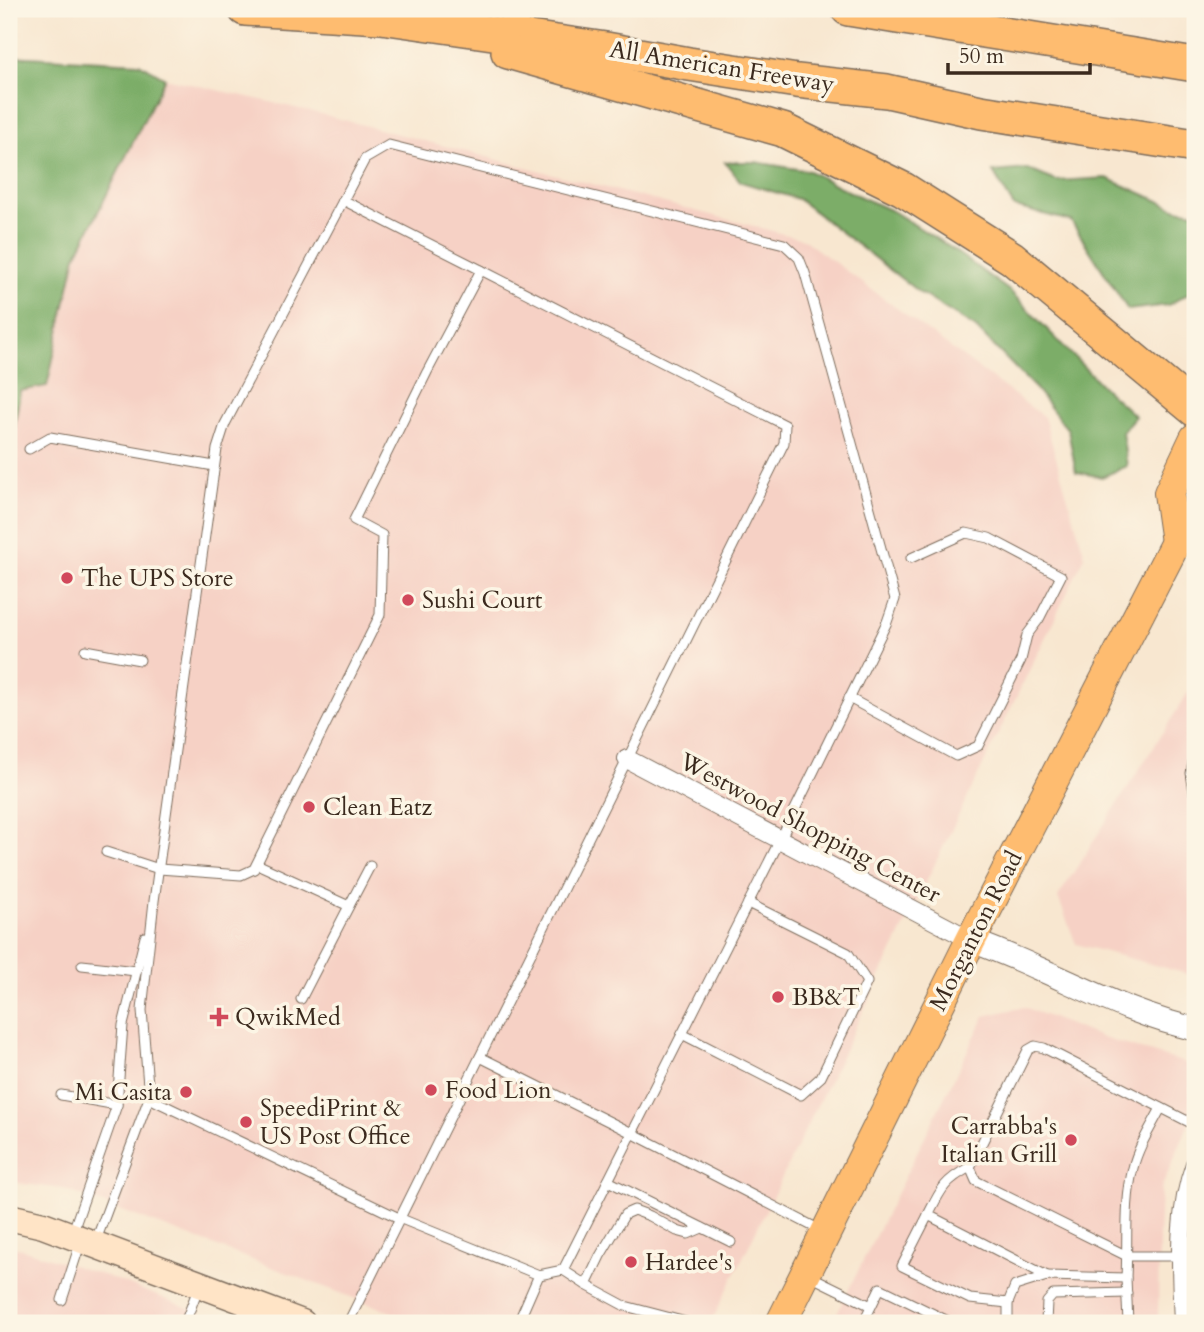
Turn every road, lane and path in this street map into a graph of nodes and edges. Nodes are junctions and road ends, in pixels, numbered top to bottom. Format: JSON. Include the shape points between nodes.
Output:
{"nodes":[{"id":1,"x":245,"y":9,"type":"edge"},
{"id":2,"x":848,"y":9,"type":"edge"},
{"id":3,"x":381,"y":17,"type":"junction"},
{"id":4,"x":1195,"y":65,"type":"edge"},
{"id":5,"x":1195,"y":146,"type":"edge"},
{"id":6,"x":343,"y":200,"type":"junction"},
{"id":7,"x":481,"y":270,"type":"junction"},
{"id":8,"x":1195,"y":410,"type":"edge"},
{"id":9,"x":1195,"y":438,"type":"edge"},
{"id":10,"x":29,"y":449,"type":"dead end"},
{"id":11,"x":214,"y":466,"type":"junction"},
{"id":12,"x":1186,"y":535,"type":"edge"},
{"id":13,"x":911,"y":558,"type":"dead end"},
{"id":14,"x":85,"y":650,"type":"dead end"},
{"id":15,"x":140,"y":660,"type":"dead end"},
{"id":16,"x":849,"y":698,"type":"junction"},
{"id":17,"x":1195,"y":755,"type":"edge"},
{"id":18,"x":627,"y":759,"type":"junction"},
{"id":19,"x":1194,"y":782,"type":"edge"},
{"id":20,"x":1195,"y":799,"type":"edge"},
{"id":21,"x":780,"y":840,"type":"junction"},
{"id":22,"x":106,"y":852,"type":"dead end"},
{"id":23,"x":257,"y":864,"type":"junction"},
{"id":24,"x":370,"y":866,"type":"dead end"},
{"id":25,"x":159,"y":869,"type":"junction"},
{"id":26,"x":154,"y":901,"type":"junction"},
{"id":27,"x":748,"y":903,"type":"junction"},
{"id":28,"x":349,"y":906,"type":"junction"},
{"id":29,"x":971,"y":940,"type":"junction"},
{"id":30,"x":82,"y":965,"type":"dead end"},
{"id":31,"x":136,"y":971,"type":"junction"},
{"id":32,"x":301,"y":999,"type":"dead end"},
{"id":33,"x":1195,"y":1029,"type":"edge"},
{"id":34,"x":682,"y":1034,"type":"junction"},
{"id":35,"x":480,"y":1057,"type":"junction"},
{"id":36,"x":61,"y":1095,"type":"dead end"},
{"id":37,"x":149,"y":1098,"type":"junction"},
{"id":38,"x":117,"y":1105,"type":"junction"},
{"id":39,"x":1161,"y":1108,"type":"junction"},
{"id":40,"x":1195,"y":1125,"type":"edge"},
{"id":41,"x":632,"y":1133,"type":"junction"},
{"id":42,"x":1195,"y":1164,"type":"edge"},
{"id":43,"x":970,"y":1167,"type":"junction"},
{"id":44,"x":608,"y":1181,"type":"junction"},
{"id":45,"x":928,"y":1215,"type":"junction"},
{"id":46,"x":9,"y":1217,"type":"edge"},
{"id":47,"x":399,"y":1218,"type":"junction"},
{"id":48,"x":702,"y":1228,"type":"junction"},
{"id":49,"x":826,"y":1233,"type":"junction"},
{"id":50,"x":83,"y":1240,"type":"junction"},
{"id":51,"x":731,"y":1242,"type":"dead end"},
{"id":52,"x":1127,"y":1256,"type":"junction"},
{"id":53,"x":1188,"y":1256,"type":"edge"},
{"id":54,"x":563,"y":1270,"type":"junction"},
{"id":55,"x":806,"y":1274,"type":"junction"},
{"id":56,"x":538,"y":1275,"type":"junction"},
{"id":57,"x":1047,"y":1276,"type":"junction"},
{"id":58,"x":1126,"y":1278,"type":"junction"},
{"id":59,"x":200,"y":1285,"type":"junction"},
{"id":60,"x":586,"y":1286,"type":"junction"},
{"id":61,"x":1127,"y":1293,"type":"junction"},
{"id":62,"x":62,"y":1300,"type":"dead end"},
{"id":63,"x":1008,"y":1303,"type":"junction"},
{"id":64,"x":871,"y":1307,"type":"junction"},
{"id":65,"x":244,"y":1313,"type":"edge"},
{"id":66,"x":185,"y":1323,"type":"edge"},
{"id":67,"x":302,"y":1323,"type":"edge"},
{"id":68,"x":348,"y":1323,"type":"edge"},
{"id":69,"x":518,"y":1323,"type":"edge"},
{"id":70,"x":690,"y":1323,"type":"edge"},
{"id":71,"x":781,"y":1323,"type":"edge"},
{"id":72,"x":863,"y":1323,"type":"edge"},
{"id":73,"x":952,"y":1323,"type":"edge"},
{"id":74,"x":1008,"y":1323,"type":"edge"},
{"id":75,"x":1046,"y":1323,"type":"edge"},
{"id":76,"x":1128,"y":1323,"type":"edge"},
{"id":77,"x":1183,"y":1323,"type":"edge"}],
"edges":[{"from":1,"to":3,"type":"highway","name":"All American Freeway"},
{"from":2,"to":4,"type":"highway"},
{"from":3,"to":5,"type":"highway","name":"All American Freeway","via":[[887,91],[981,112]]},
{"from":3,"to":8,"type":"highway","via":[[783,130],[903,189],[1012,258]]},
{"from":6,"to":7,"type":"lane"},
{"from":6,"to":11,"type":"lane","via":[[225,424]]},
{"from":6,"to":16,"type":"lane","via":[[365,159],[389,145],[784,244],[799,258],[895,599]]},
{"from":7,"to":18,"type":"lane","via":[[785,425],[784,443]]},
{"from":7,"to":23,"type":"lane","via":[[354,520],[382,535],[380,615]]},
{"from":9,"to":12,"type":"main road","name":"Morganton Road","via":[[1169,494]]},
{"from":10,"to":11,"type":"lane","via":[[50,437]]},
{"from":11,"to":25,"type":"lane"},
{"from":12,"to":29,"type":"main road","name":"Morganton Road"},
{"from":13,"to":16,"type":"lane","via":[[966,533],[989,538],[1061,576],[1027,635],[1021,660],[978,746],[956,756]]},
{"from":14,"to":15,"type":"lane"},
{"from":16,"to":21,"type":"lane"},
{"from":17,"to":19,"type":"lane"},
{"from":18,"to":21,"type":"street","name":"Westwood Shopping Center"},
{"from":18,"to":35,"type":"lane"},
{"from":19,"to":20,"type":"lane"},
{"from":21,"to":27,"type":"lane"},
{"from":21,"to":29,"type":"street","name":"Westwood Shopping Center"},
{"from":22,"to":25,"type":"lane"},
{"from":23,"to":25,"type":"lane","via":[[241,875]]},
{"from":23,"to":28,"type":"lane"},
{"from":24,"to":28,"type":"lane"},
{"from":25,"to":26,"type":"lane"},
{"from":26,"to":31,"type":"lane"},
{"from":26,"to":37,"type":"lane","via":[[142,1010]]},
{"from":27,"to":34,"type":"lane"},
{"from":27,"to":34,"type":"lane","via":[[848,953],[867,982],[821,1077],[801,1096]]},
{"from":28,"to":32,"type":"lane"},
{"from":29,"to":33,"type":"street","via":[[1150,1017]]},
{"from":29,"to":49,"type":"main road","name":"Morganton Road"},
{"from":30,"to":31,"type":"lane"},
{"from":31,"to":38,"type":"lane","via":[[123,1025]]},
{"from":34,"to":41,"type":"lane"},
{"from":35,"to":41,"type":"lane"},
{"from":35,"to":47,"type":"lane"},
{"from":36,"to":38,"type":"lane"},
{"from":37,"to":47,"type":"lane"},
{"from":37,"to":50,"type":"lane"},
{"from":38,"to":50,"type":"lane"},
{"from":39,"to":40,"type":"lane"},
{"from":39,"to":43,"type":"lane","via":[[1035,1046],[1028,1050]]},
{"from":39,"to":52,"type":"lane","via":[[1133,1168]]},
{"from":41,"to":44,"type":"lane"},
{"from":41,"to":49,"type":"lane"},
{"from":42,"to":53,"type":"street","via":[[1184,1202]]},
{"from":43,"to":45,"type":"lane","via":[[947,1182]]},
{"from":43,"to":52,"type":"lane","via":[[976,1181]]},
{"from":44,"to":48,"type":"lane"},
{"from":44,"to":54,"type":"lane"},
{"from":45,"to":57,"type":"lane"},
{"from":45,"to":63,"type":"lane","via":[[902,1266],[970,1299]]},
{"from":46,"to":50,"type":"main road"},
{"from":47,"to":56,"type":"lane"},
{"from":47,"to":68,"type":"lane"},
{"from":48,"to":51,"type":"lane"},
{"from":48,"to":60,"type":"lane","via":[[688,1234],[634,1210],[625,1214]]},
{"from":49,"to":55,"type":"main road","name":"Morganton Road"},
{"from":50,"to":59,"type":"main road"},
{"from":50,"to":62,"type":"lane"},
{"from":52,"to":53,"type":"lane"},
{"from":52,"to":58,"type":"lane"},
{"from":53,"to":77,"type":"street"},
{"from":54,"to":56,"type":"lane"},
{"from":54,"to":60,"type":"lane"},
{"from":55,"to":64,"type":"lane"},
{"from":55,"to":71,"type":"main road","name":"Morganton Road"},
{"from":56,"to":69,"type":"lane"},
{"from":57,"to":58,"type":"lane"},
{"from":57,"to":63,"type":"lane","via":[[1016,1286]]},
{"from":58,"to":61,"type":"lane"},
{"from":59,"to":65,"type":"main road"},
{"from":59,"to":66,"type":"lane"},
{"from":60,"to":70,"type":"lane","via":[[625,1306]]},
{"from":61,"to":75,"type":"lane","via":[[1053,1295],[1047,1301]]},
{"from":61,"to":76,"type":"lane"},
{"from":63,"to":74,"type":"lane"},
{"from":64,"to":72,"type":"lane"},
{"from":64,"to":73,"type":"lane","via":[[880,1288]]},
{"from":65,"to":67,"type":"main road"}]}
